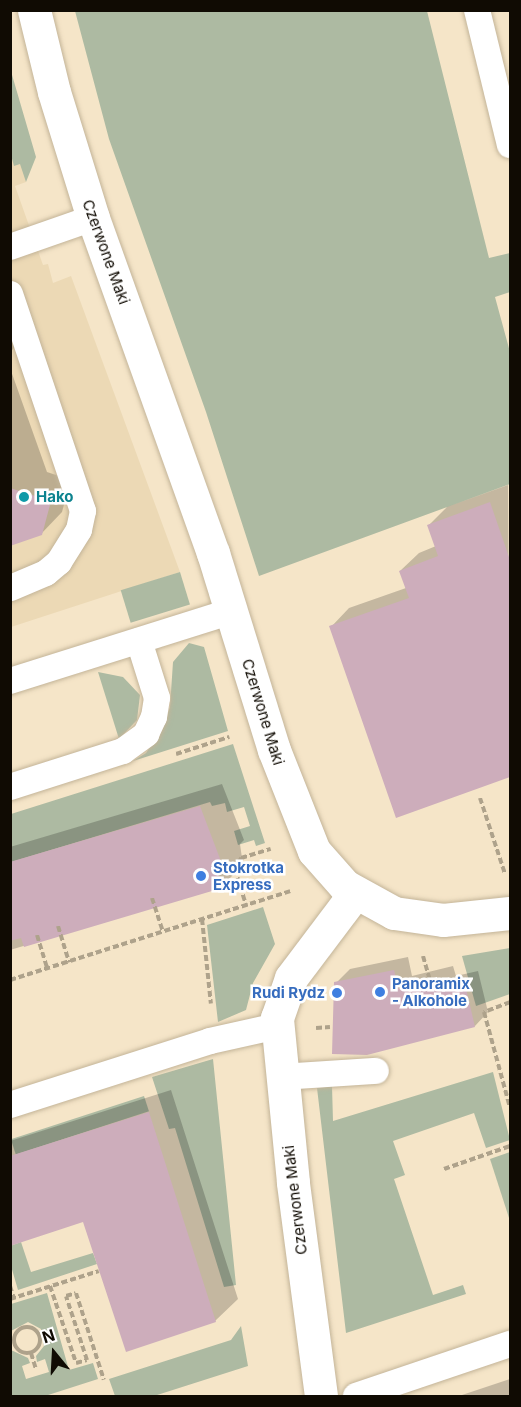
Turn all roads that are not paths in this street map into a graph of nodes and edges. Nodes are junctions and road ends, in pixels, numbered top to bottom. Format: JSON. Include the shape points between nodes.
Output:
{"nodes":[{"id":1,"x":34,"y":10,"type":"edge"},
{"id":2,"x":477,"y":10,"type":"edge"},
{"id":3,"x":510,"y":146,"type":"edge"},
{"id":4,"x":93,"y":218,"type":"junction"},
{"id":5,"x":12,"y":242,"type":"edge"},
{"id":6,"x":10,"y":294,"type":"edge"},
{"id":7,"x":10,"y":588,"type":"edge"},
{"id":8,"x":232,"y":611,"type":"junction"},
{"id":9,"x":139,"y":641,"type":"junction"},
{"id":10,"x":10,"y":681,"type":"edge"},
{"id":11,"x":10,"y":787,"type":"edge"},
{"id":12,"x":355,"y":893,"type":"junction"},
{"id":13,"x":510,"y":898,"type":"edge"},
{"id":14,"x":277,"y":1026,"type":"junction"},
{"id":15,"x":376,"y":1071,"type":"dead end"},
{"id":16,"x":282,"y":1077,"type":"junction"},
{"id":17,"x":10,"y":1106,"type":"edge"},
{"id":18,"x":510,"y":1344,"type":"edge"},
{"id":19,"x":321,"y":1396,"type":"edge"},
{"id":20,"x":356,"y":1396,"type":"edge"}],
"edges":[{"from":1,"to":4,"type":"street","name":"Czerwone Maki","via":[[54,92]]},
{"from":2,"to":3,"type":"lane"},
{"from":4,"to":5,"type":"lane"},
{"from":4,"to":8,"type":"street","name":"Czerwone Maki"},
{"from":6,"to":7,"type":"lane","via":[[82,511],[79,530],[59,562],[46,573]]},
{"from":8,"to":9,"type":"lane"},
{"from":8,"to":12,"type":"street","name":"Czerwone Maki","via":[[268,732],[303,828],[327,869]]},
{"from":9,"to":10,"type":"lane"},
{"from":9,"to":11,"type":"lane","via":[[157,698],[146,734],[123,751]]},
{"from":12,"to":13,"type":"street","via":[[394,914],[420,919],[457,919]]},
{"from":12,"to":14,"type":"street","name":"Czerwone Maki","via":[[291,978],[280,1000]]},
{"from":14,"to":16,"type":"street","name":"Czerwone Maki"},
{"from":14,"to":17,"type":"lane","via":[[217,1040]]},
{"from":15,"to":16,"type":"lane"},
{"from":16,"to":19,"type":"street","name":"Czerwone Maki"},
{"from":18,"to":20,"type":"lane"}]}
